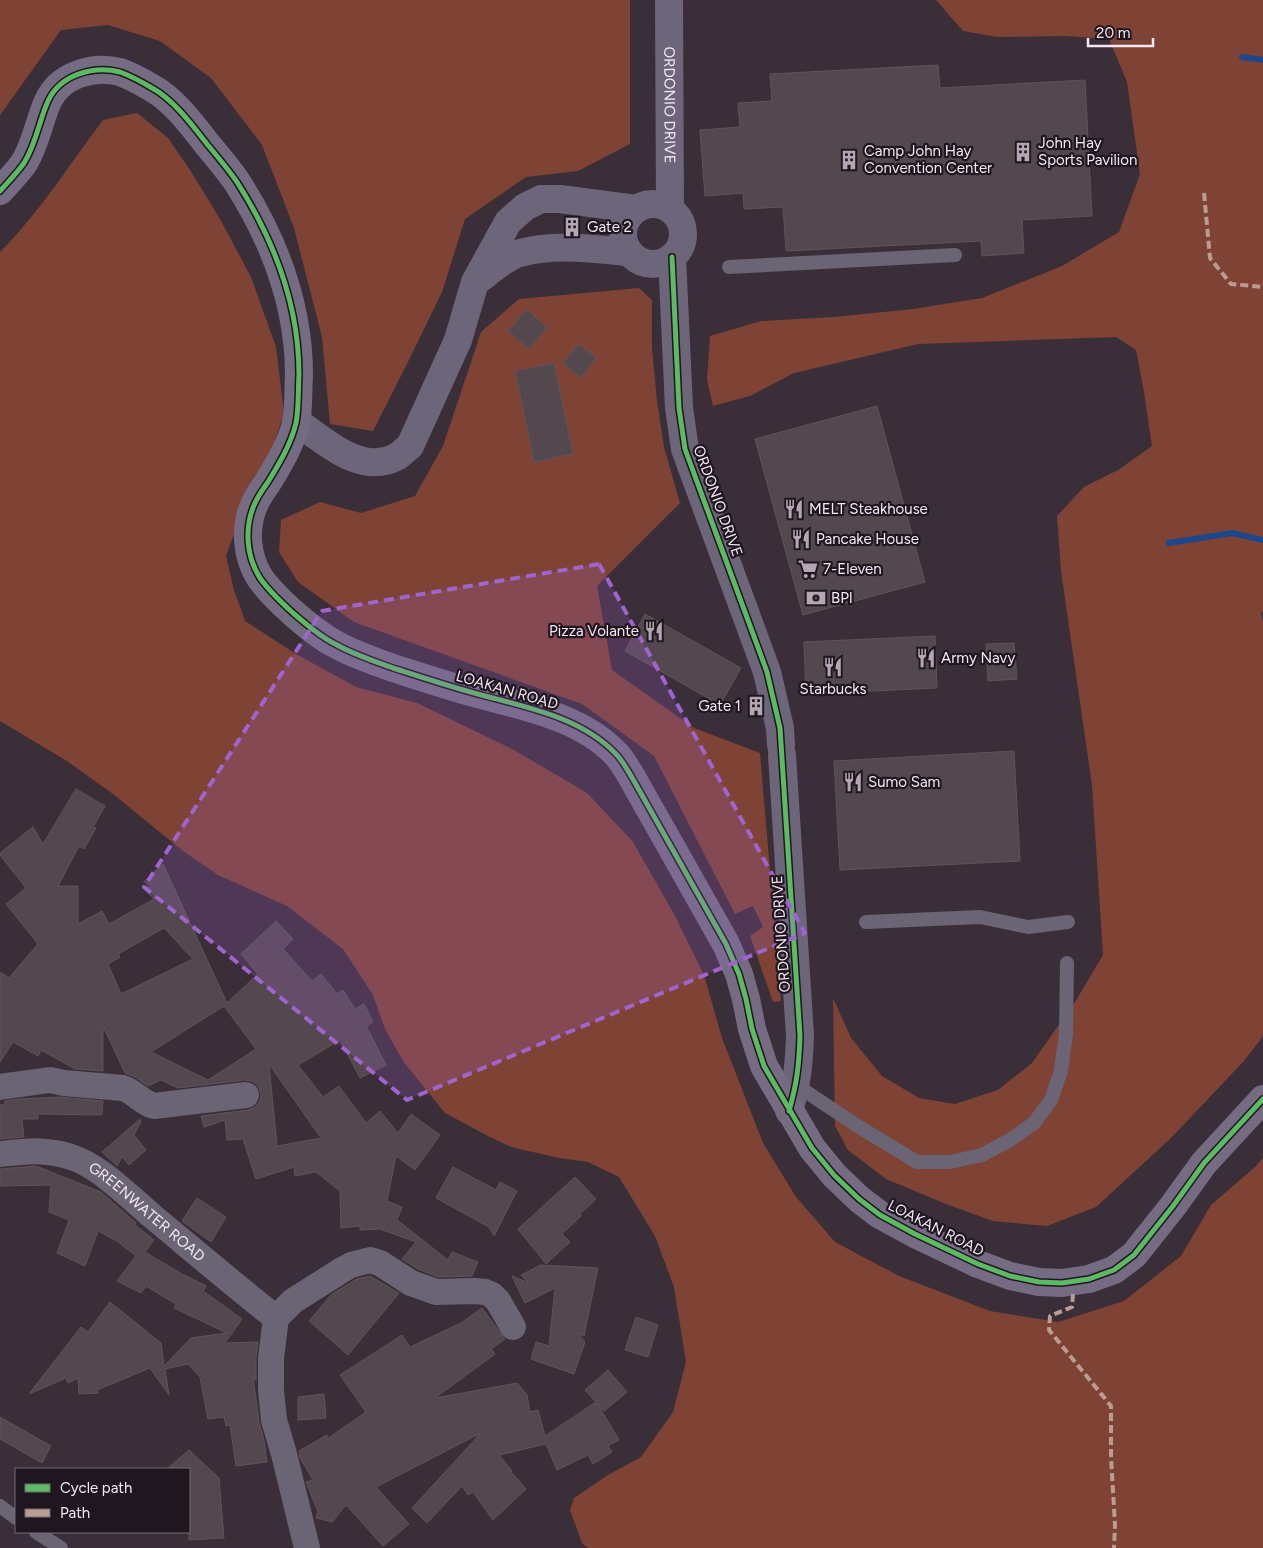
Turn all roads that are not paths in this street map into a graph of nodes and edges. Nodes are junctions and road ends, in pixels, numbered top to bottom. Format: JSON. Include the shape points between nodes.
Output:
{"nodes":[{"id":1,"x":669,"y":0,"type":"edge"},
{"id":2,"x":0,"y":190,"type":"edge"},
{"id":3,"x":636,"y":209,"type":"junction"},
{"id":4,"x":670,"y":209,"type":"junction"},
{"id":5,"x":629,"y":252,"type":"junction"},
{"id":6,"x":955,"y":255,"type":"dead end"},
{"id":7,"x":672,"y":257,"type":"junction"},
{"id":8,"x":729,"y":267,"type":"dead end"},
{"id":9,"x":475,"y":282,"type":"junction"},
{"id":10,"x":296,"y":420,"type":"junction"},
{"id":11,"x":866,"y":922,"type":"dead end"},
{"id":12,"x":1068,"y":922,"type":"dead end"},
{"id":13,"x":1067,"y":963,"type":"dead end"},
{"id":14,"x":796,"y":1085,"type":"junction"},
{"id":15,"x":0,"y":1087,"type":"edge"},
{"id":16,"x":246,"y":1095,"type":"dead end"},
{"id":17,"x":1263,"y":1099,"type":"edge"},
{"id":18,"x":789,"y":1111,"type":"junction"},
{"id":19,"x":0,"y":1154,"type":"edge"},
{"id":20,"x":276,"y":1318,"type":"junction"},
{"id":21,"x":513,"y":1327,"type":"dead end"},
{"id":22,"x":0,"y":1506,"type":"edge"},
{"id":23,"x":15,"y":1517,"type":"edge"},
{"id":24,"x":39,"y":1538,"type":"edge"},
{"id":25,"x":61,"y":1548,"type":"edge"},
{"id":26,"x":307,"y":1548,"type":"edge"}],
"edges":[{"from":1,"to":4,"type":"street","name":"ORDONIO DRIVE"},
{"from":2,"to":10,"type":"main road","name":"LOAKAN ROAD","via":[[23,163],[48,99],[63,80],[80,73],[119,72],[158,91],[180,112],[236,181],[264,229],[282,272],[293,311],[299,349]]},
{"from":3,"to":4,"type":"street","via":[[653,204]]},
{"from":3,"to":5,"type":"street","via":[[629,216],[623,234]]},
{"from":3,"to":9,"type":"street","via":[[541,199],[524,207],[508,222]]},
{"from":4,"to":7,"type":"street","name":"ORDONIO DRIVE","via":[[677,216],[683,233],[678,251]]},
{"from":5,"to":7,"type":"street","via":[[645,263],[664,262]]},
{"from":5,"to":9,"type":"street","via":[[575,247],[519,253],[502,261]]},
{"from":6,"to":8,"type":"lane"},
{"from":7,"to":14,"type":"street","name":"ORDONIO DRIVE","via":[[679,408],[685,449],[767,672],[780,728],[800,1036]]},
{"from":9,"to":10,"type":"street","via":[[458,340],[410,446],[379,462],[362,461],[343,453]]},
{"from":10,"to":18,"type":"main road","name":"LOAKAN ROAD","via":[[289,443],[255,502],[249,521],[251,558],[260,579],[281,603],[337,646],[414,675],[566,721],[596,738],[616,755],[630,774],[726,944],[739,974],[764,1066]]},
{"from":11,"to":12,"type":"lane","via":[[980,917],[1028,927]]},
{"from":13,"to":14,"type":"lane","via":[[1066,1033],[1061,1071],[1051,1100],[1034,1123],[982,1155],[950,1162],[917,1162]]},
{"from":14,"to":18,"type":"street","name":"ORDONIO DRIVE"},
{"from":15,"to":16,"type":"street","via":[[50,1080],[123,1088],[154,1106]]},
{"from":17,"to":18,"type":"main road","name":"LOAKAN ROAD","via":[[1204,1163],[1134,1256],[1114,1270],[1062,1284],[1010,1276],[978,1264],[880,1215],[834,1175]]},
{"from":19,"to":20,"type":"street","name":"GREENWATER ROAD","via":[[37,1150],[57,1152],[80,1160],[103,1175]]},
{"from":20,"to":21,"type":"street","via":[[293,1301],[342,1270],[370,1260],[436,1292],[485,1292],[492,1295]]},
{"from":20,"to":26,"type":"street","via":[[271,1390],[274,1420]]},
{"from":22,"to":23,"type":"lane"},
{"from":24,"to":25,"type":"lane"}]}
